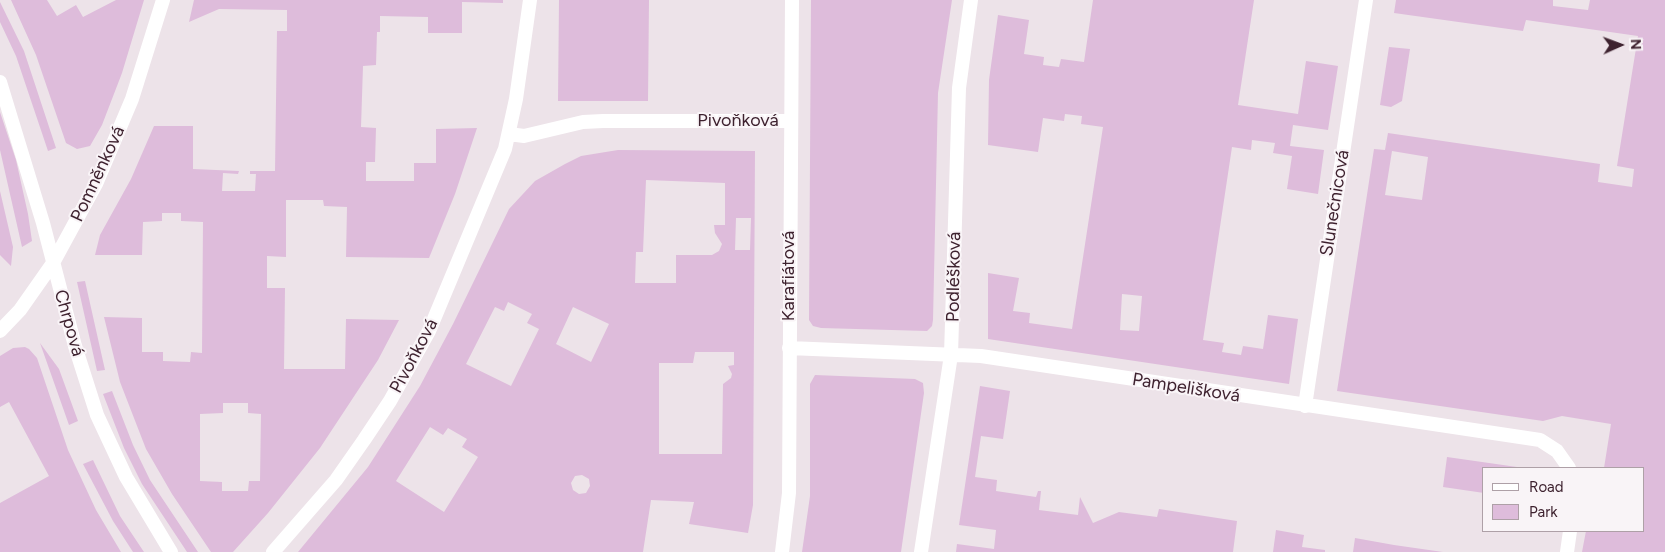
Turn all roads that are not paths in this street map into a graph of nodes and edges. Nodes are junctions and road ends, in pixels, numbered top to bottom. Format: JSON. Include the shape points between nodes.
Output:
{"nodes":[{"id":1,"x":163,"y":0,"type":"edge"},
{"id":2,"x":530,"y":0,"type":"edge"},
{"id":3,"x":792,"y":0,"type":"edge"},
{"id":4,"x":971,"y":0,"type":"edge"},
{"id":5,"x":1366,"y":0,"type":"edge"},
{"id":6,"x":0,"y":82,"type":"edge"},
{"id":7,"x":790,"y":121,"type":"junction"},
{"id":8,"x":509,"y":134,"type":"junction"},
{"id":9,"x":53,"y":263,"type":"junction"},
{"id":10,"x":0,"y":331,"type":"edge"},
{"id":11,"x":789,"y":348,"type":"junction"},
{"id":12,"x":951,"y":355,"type":"junction"},
{"id":13,"x":1305,"y":406,"type":"junction"},
{"id":14,"x":1568,"y":467,"type":"edge"},
{"id":15,"x":1570,"y":532,"type":"edge"},
{"id":16,"x":171,"y":552,"type":"edge"},
{"id":17,"x":273,"y":552,"type":"edge"},
{"id":18,"x":782,"y":552,"type":"edge"},
{"id":19,"x":921,"y":552,"type":"edge"},
{"id":20,"x":1567,"y":552,"type":"edge"}],
"edges":[{"from":1,"to":9,"type":"street","name":"Pomněnková","via":[[132,99],[96,184]]},
{"from":2,"to":8,"type":"street","name":"Pivoňková"},
{"from":3,"to":7,"type":"street","name":"Karafiátová"},
{"from":4,"to":12,"type":"street","name":"Podléšková","via":[[959,88]]},
{"from":5,"to":13,"type":"street","name":"Slunečnicová"},
{"from":6,"to":9,"type":"street","name":"Chrpová"},
{"from":7,"to":8,"type":"street","name":"Pivoňková","via":[[603,120],[524,136]]},
{"from":7,"to":11,"type":"street","name":"Karafiátová"},
{"from":8,"to":17,"type":"street","name":"Pivoňková","via":[[496,176],[446,294],[390,401],[336,480]]},
{"from":9,"to":10,"type":"street","name":"Pomněnková","via":[[20,310]]},
{"from":9,"to":16,"type":"street","name":"Chrpová","via":[[97,415],[126,477]]},
{"from":11,"to":12,"type":"street","name":"Pampelišková"},
{"from":11,"to":18,"type":"street","name":"Karafiátová","via":[[789,493]]},
{"from":12,"to":13,"type":"street","name":"Pampelišková","via":[[981,356]]},
{"from":12,"to":19,"type":"street","name":"Podléšková"},
{"from":13,"to":14,"type":"street","name":"Pampelišková","via":[[1540,440],[1557,451]]},
{"from":15,"to":20,"type":"street"}]}
